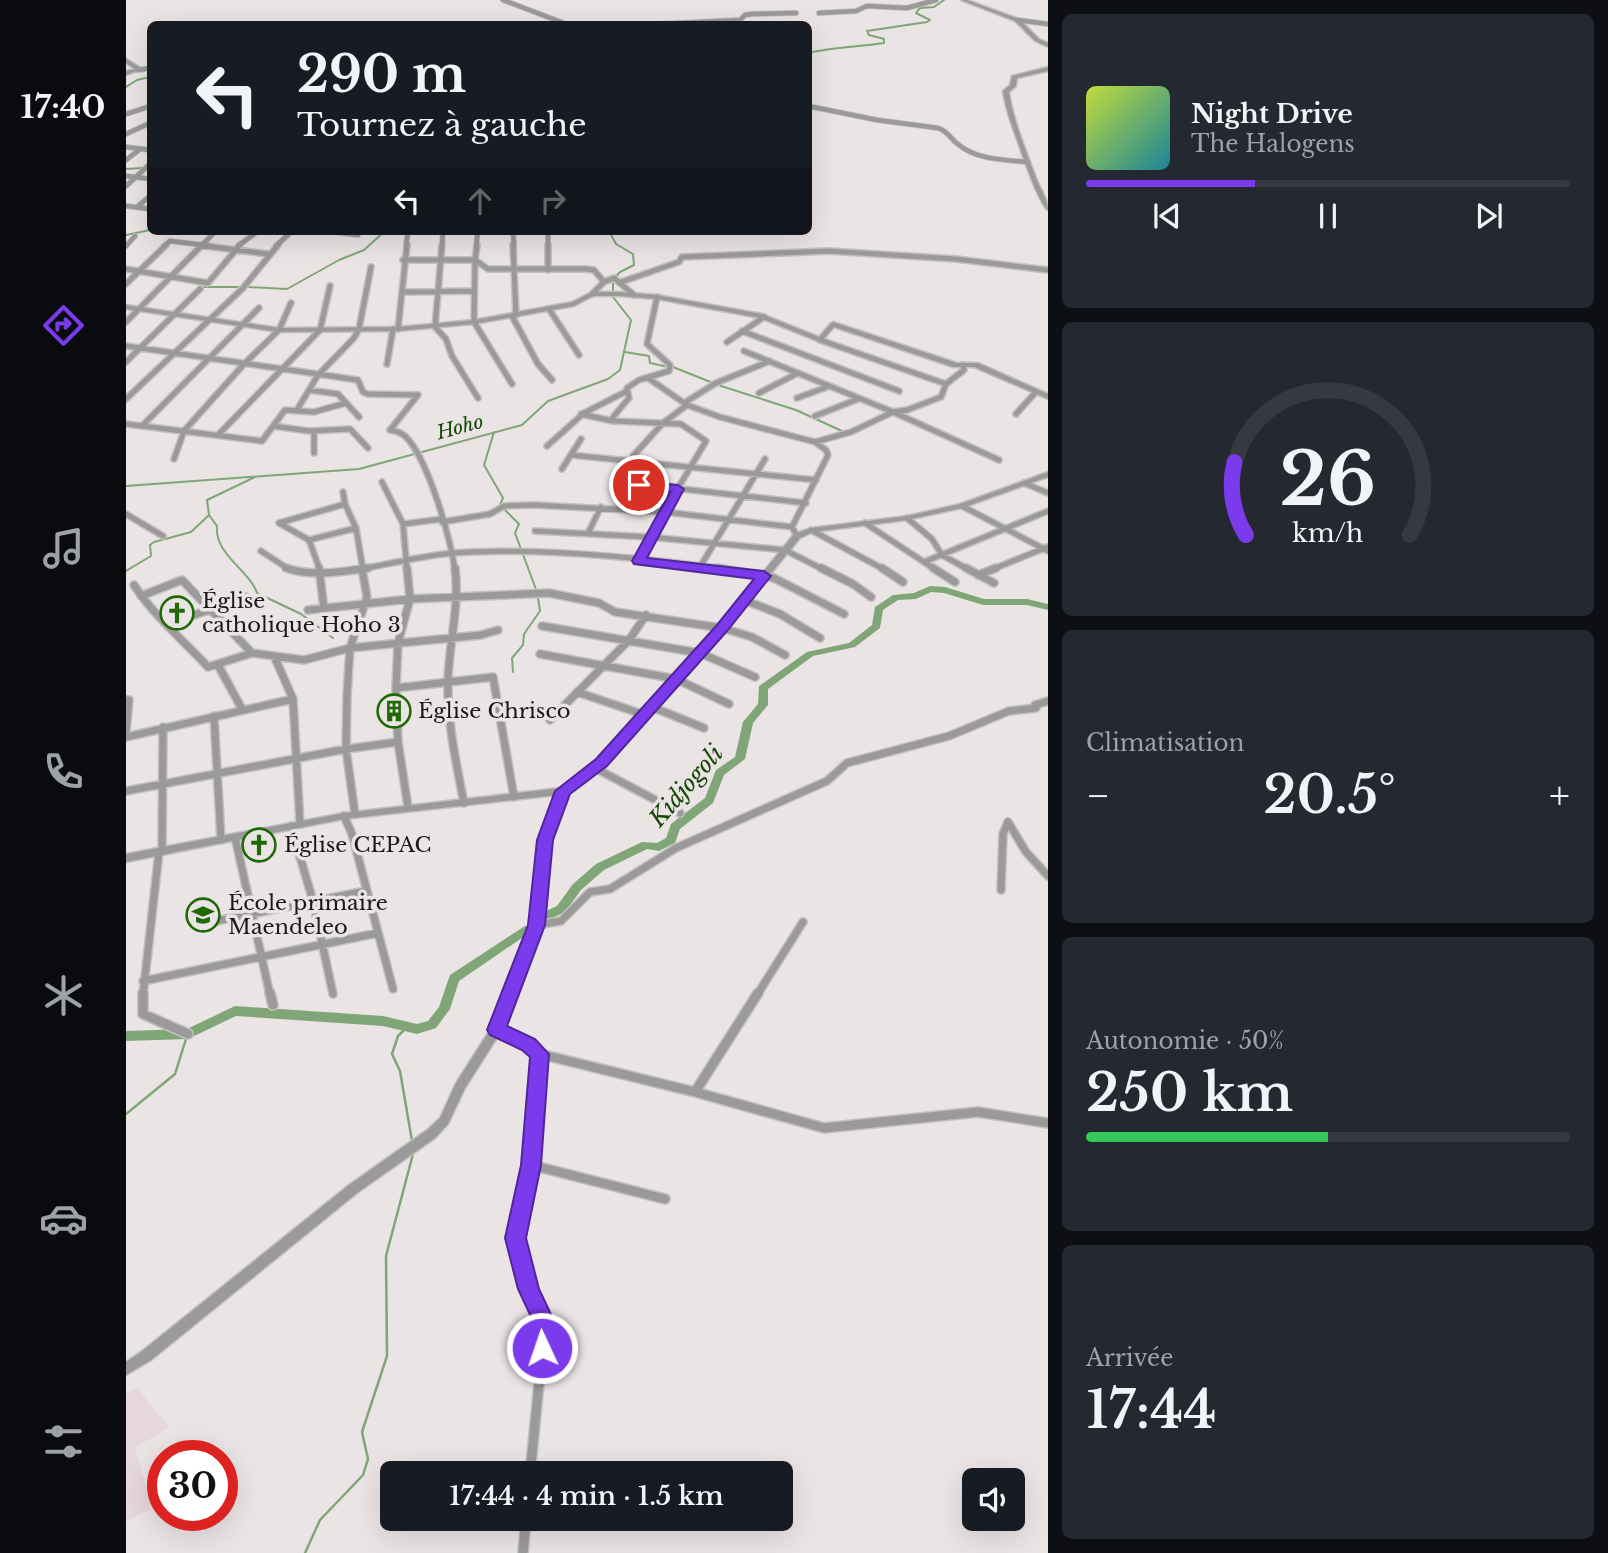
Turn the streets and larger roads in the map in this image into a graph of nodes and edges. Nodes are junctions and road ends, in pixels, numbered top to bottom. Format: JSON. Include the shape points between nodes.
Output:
{"nodes":[{"id":1,"x":503,"y":0,"type":"edge"},
{"id":2,"x":936,"y":0,"type":"edge"},
{"id":3,"x":963,"y":0,"type":"edge"},
{"id":4,"x":796,"y":13,"type":"dead end"},
{"id":5,"x":819,"y":13,"type":"dead end"},
{"id":6,"x":1017,"y":20,"type":"junction"},
{"id":7,"x":558,"y":21,"type":"edge"},
{"id":8,"x":691,"y":21,"type":"edge"},
{"id":9,"x":1047,"y":23,"type":"edge"},
{"id":10,"x":1048,"y":45,"type":"edge"},
{"id":11,"x":126,"y":61,"type":"edge"},
{"id":12,"x":147,"y":68,"type":"edge"},
{"id":13,"x":1048,"y":69,"type":"edge"},
{"id":14,"x":138,"y":70,"type":"junction"},
{"id":15,"x":126,"y":73,"type":"edge"},
{"id":16,"x":147,"y":107,"type":"edge"},
{"id":17,"x":812,"y":107,"type":"edge"},
{"id":18,"x":126,"y":114,"type":"edge"},
{"id":19,"x":147,"y":124,"type":"edge"},
{"id":20,"x":126,"y":134,"type":"edge"},
{"id":21,"x":126,"y":147,"type":"edge"},
{"id":22,"x":140,"y":149,"type":"junction"},
{"id":23,"x":147,"y":150,"type":"edge"},
{"id":24,"x":126,"y":160,"type":"edge"},
{"id":25,"x":1028,"y":162,"type":"junction"},
{"id":26,"x":147,"y":167,"type":"edge"},
{"id":27,"x":126,"y":176,"type":"edge"},
{"id":28,"x":137,"y":177,"type":"junction"},
{"id":29,"x":147,"y":179,"type":"edge"},
{"id":30,"x":126,"y":186,"type":"edge"},
{"id":31,"x":1036,"y":186,"type":"junction"},
{"id":32,"x":1048,"y":186,"type":"edge"},
{"id":33,"x":147,"y":199,"type":"edge"},
{"id":34,"x":126,"y":206,"type":"edge"},
{"id":35,"x":137,"y":207,"type":"junction"},
{"id":36,"x":1048,"y":208,"type":"edge"},
{"id":37,"x":147,"y":209,"type":"edge"},
{"id":38,"x":212,"y":235,"type":"edge"},
{"id":39,"x":253,"y":235,"type":"edge"},
{"id":40,"x":288,"y":235,"type":"edge"},
{"id":41,"x":407,"y":235,"type":"edge"},
{"id":42,"x":443,"y":235,"type":"edge"},
{"id":43,"x":478,"y":235,"type":"edge"},
{"id":44,"x":513,"y":235,"type":"edge"},
{"id":45,"x":548,"y":235,"type":"edge"},
{"id":46,"x":135,"y":236,"type":"dead end"},
{"id":47,"x":203,"y":245,"type":"junction"},
{"id":48,"x":126,"y":246,"type":"edge"},
{"id":49,"x":235,"y":250,"type":"junction"},
{"id":50,"x":268,"y":254,"type":"junction"},
{"id":51,"x":403,"y":260,"type":"junction"},
{"id":52,"x":475,"y":260,"type":"junction"},
{"id":53,"x":440,"y":261,"type":"junction"},
{"id":54,"x":371,"y":267,"type":"dead end"},
{"id":55,"x":126,"y":269,"type":"edge"},
{"id":56,"x":513,"y":269,"type":"junction"},
{"id":57,"x":548,"y":270,"type":"junction"},
{"id":58,"x":1048,"y":270,"type":"edge"},
{"id":59,"x":137,"y":271,"type":"junction"},
{"id":60,"x":172,"y":276,"type":"junction"},
{"id":61,"x":617,"y":280,"type":"junction"},
{"id":62,"x":604,"y":282,"type":"junction"},
{"id":63,"x":126,"y":284,"type":"edge"},
{"id":64,"x":330,"y":286,"type":"dead end"},
{"id":65,"x":201,"y":289,"type":"dead end"},
{"id":66,"x":474,"y":291,"type":"junction"},
{"id":67,"x":402,"y":292,"type":"junction"},
{"id":68,"x":437,"y":292,"type":"junction"},
{"id":69,"x":593,"y":294,"type":"junction"},
{"id":70,"x":634,"y":295,"type":"junction"},
{"id":71,"x":657,"y":297,"type":"junction"},
{"id":72,"x":291,"y":303,"type":"dead end"},
{"id":73,"x":126,"y":307,"type":"edge"},
{"id":74,"x":260,"y":308,"type":"dead end"},
{"id":75,"x":140,"y":309,"type":"junction"},
{"id":76,"x":549,"y":309,"type":"junction"},
{"id":77,"x":176,"y":314,"type":"junction"},
{"id":78,"x":514,"y":316,"type":"junction"},
{"id":79,"x":764,"y":317,"type":"junction"},
{"id":80,"x":210,"y":320,"type":"junction"},
{"id":81,"x":474,"y":322,"type":"junction"},
{"id":82,"x":126,"y":323,"type":"edge"},
{"id":83,"x":243,"y":325,"type":"junction"},
{"id":84,"x":435,"y":327,"type":"junction"},
{"id":85,"x":359,"y":329,"type":"junction"},
{"id":86,"x":396,"y":329,"type":"junction"},
{"id":87,"x":279,"y":330,"type":"junction"},
{"id":88,"x":320,"y":330,"type":"junction"},
{"id":89,"x":742,"y":331,"type":"junction"},
{"id":90,"x":820,"y":340,"type":"junction"},
{"id":91,"x":727,"y":342,"type":"dead end"},
{"id":92,"x":126,"y":346,"type":"edge"},
{"id":93,"x":141,"y":349,"type":"junction"},
{"id":94,"x":744,"y":351,"type":"dead end"},
{"id":95,"x":173,"y":354,"type":"junction"},
{"id":96,"x":579,"y":355,"type":"dead end"},
{"id":97,"x":208,"y":359,"type":"junction"},
{"id":98,"x":770,"y":360,"type":"junction"},
{"id":99,"x":126,"y":362,"type":"edge"},
{"id":100,"x":244,"y":364,"type":"junction"},
{"id":101,"x":387,"y":364,"type":"dead end"},
{"id":102,"x":963,"y":365,"type":"junction"},
{"id":103,"x":281,"y":370,"type":"junction"},
{"id":104,"x":799,"y":373,"type":"junction"},
{"id":105,"x":318,"y":375,"type":"junction"},
{"id":106,"x":648,"y":378,"type":"junction"},
{"id":107,"x":552,"y":380,"type":"dead end"},
{"id":108,"x":512,"y":384,"type":"dead end"},
{"id":109,"x":946,"y":384,"type":"junction"},
{"id":110,"x":126,"y":387,"type":"edge"},
{"id":111,"x":827,"y":387,"type":"junction"},
{"id":112,"x":137,"y":388,"type":"junction"},
{"id":113,"x":309,"y":390,"type":"junction"},
{"id":114,"x":627,"y":391,"type":"junction"},
{"id":115,"x":899,"y":391,"type":"dead end"},
{"id":116,"x":1036,"y":392,"type":"junction"},
{"id":117,"x":759,"y":393,"type":"dead end"},
{"id":118,"x":1048,"y":397,"type":"edge"},
{"id":119,"x":478,"y":398,"type":"dead end"},
{"id":120,"x":797,"y":398,"type":"dead end"},
{"id":121,"x":126,"y":399,"type":"edge"},
{"id":122,"x":858,"y":399,"type":"junction"},
{"id":123,"x":346,"y":403,"type":"junction"},
{"id":124,"x":686,"y":404,"type":"junction"},
{"id":125,"x":297,"y":410,"type":"junction"},
{"id":126,"x":894,"y":412,"type":"junction"},
{"id":127,"x":580,"y":414,"type":"junction"},
{"id":128,"x":1016,"y":414,"type":"dead end"},
{"id":129,"x":815,"y":416,"type":"dead end"},
{"id":130,"x":359,"y":417,"type":"dead end"},
{"id":131,"x":613,"y":421,"type":"junction"},
{"id":132,"x":663,"y":423,"type":"junction"},
{"id":133,"x":126,"y":424,"type":"edge"},
{"id":134,"x":142,"y":426,"type":"junction"},
{"id":135,"x":273,"y":426,"type":"junction"},
{"id":136,"x":184,"y":431,"type":"junction"},
{"id":137,"x":314,"y":431,"type":"junction"},
{"id":138,"x":218,"y":435,"type":"junction"},
{"id":139,"x":581,"y":439,"type":"dead end"},
{"id":140,"x":815,"y":442,"type":"junction"},
{"id":141,"x":547,"y":446,"type":"dead end"},
{"id":142,"x":368,"y":448,"type":"dead end"},
{"id":143,"x":314,"y":453,"type":"dead end"},
{"id":144,"x":571,"y":455,"type":"junction"},
{"id":145,"x":174,"y":459,"type":"dead end"},
{"id":146,"x":765,"y":459,"type":"dead end"},
{"id":147,"x":999,"y":460,"type":"dead end"},
{"id":148,"x":631,"y":463,"type":"junction"},
{"id":149,"x":693,"y":466,"type":"junction"},
{"id":150,"x":562,"y":469,"type":"dead end"},
{"id":151,"x":758,"y":474,"type":"junction"},
{"id":152,"x":1048,"y":474,"type":"edge"},
{"id":153,"x":816,"y":480,"type":"junction"},
{"id":154,"x":382,"y":482,"type":"dead end"},
{"id":155,"x":620,"y":482,"type":"dead end"},
{"id":156,"x":1024,"y":482,"type":"junction"},
{"id":157,"x":678,"y":489,"type":"junction"},
{"id":158,"x":343,"y":492,"type":"dead end"},
{"id":159,"x":1048,"y":493,"type":"edge"},
{"id":160,"x":741,"y":495,"type":"junction"},
{"id":161,"x":806,"y":503,"type":"junction"},
{"id":162,"x":345,"y":504,"type":"junction"},
{"id":163,"x":962,"y":506,"type":"junction"},
{"id":164,"x":601,"y":507,"type":"junction"},
{"id":165,"x":1048,"y":511,"type":"edge"},
{"id":166,"x":665,"y":512,"type":"junction"},
{"id":167,"x":126,"y":514,"type":"edge"},
{"id":168,"x":730,"y":518,"type":"junction"},
{"id":169,"x":907,"y":518,"type":"junction"},
{"id":170,"x":442,"y":520,"type":"junction"},
{"id":171,"x":865,"y":523,"type":"junction"},
{"id":172,"x":402,"y":524,"type":"junction"},
{"id":173,"x":356,"y":528,"type":"junction"},
{"id":174,"x":1007,"y":529,"type":"junction"},
{"id":175,"x":811,"y":530,"type":"junction"},
{"id":176,"x":535,"y":531,"type":"dead end"},
{"id":177,"x":794,"y":531,"type":"junction"},
{"id":178,"x":588,"y":533,"type":"junction"},
{"id":179,"x":163,"y":536,"type":"dead end"},
{"id":180,"x":649,"y":537,"type":"junction"},
{"id":181,"x":309,"y":540,"type":"junction"},
{"id":182,"x":715,"y":544,"type":"junction"},
{"id":183,"x":1047,"y":549,"type":"edge"},
{"id":184,"x":785,"y":550,"type":"junction"},
{"id":185,"x":261,"y":551,"type":"dead end"},
{"id":186,"x":452,"y":553,"type":"junction"},
{"id":187,"x":942,"y":555,"type":"junction"},
{"id":188,"x":407,"y":559,"type":"junction"},
{"id":189,"x":639,"y":561,"type":"junction"},
{"id":190,"x":924,"y":562,"type":"junction"},
{"id":191,"x":701,"y":566,"type":"junction"},
{"id":192,"x":362,"y":568,"type":"junction"},
{"id":193,"x":321,"y":573,"type":"junction"},
{"id":194,"x":978,"y":575,"type":"junction"},
{"id":195,"x":764,"y":576,"type":"junction"},
{"id":196,"x":903,"y":582,"type":"dead end"},
{"id":197,"x":955,"y":582,"type":"dead end"},
{"id":198,"x":994,"y":583,"type":"dead end"},
{"id":199,"x":134,"y":584,"type":"dead end"},
{"id":200,"x":141,"y":596,"type":"junction"},
{"id":201,"x":457,"y":596,"type":"junction"},
{"id":202,"x":246,"y":597,"type":"dead end"},
{"id":203,"x":871,"y":597,"type":"dead end"},
{"id":204,"x":410,"y":599,"type":"junction"},
{"id":205,"x":744,"y":600,"type":"junction"},
{"id":206,"x":365,"y":605,"type":"junction"},
{"id":207,"x":212,"y":609,"type":"junction"},
{"id":208,"x":324,"y":609,"type":"junction"},
{"id":209,"x":307,"y":610,"type":"dead end"},
{"id":210,"x":844,"y":614,"type":"dead end"},
{"id":211,"x":646,"y":615,"type":"junction"},
{"id":212,"x":168,"y":624,"type":"junction"},
{"id":213,"x":542,"y":626,"type":"dead end"},
{"id":214,"x":722,"y":628,"type":"junction"},
{"id":215,"x":498,"y":630,"type":"dead end"},
{"id":216,"x":451,"y":637,"type":"junction"},
{"id":217,"x":820,"y":638,"type":"dead end"},
{"id":218,"x":629,"y":640,"type":"junction"},
{"id":219,"x":398,"y":643,"type":"junction"},
{"id":220,"x":350,"y":648,"type":"junction"},
{"id":221,"x":252,"y":653,"type":"junction"},
{"id":222,"x":700,"y":653,"type":"junction"},
{"id":223,"x":540,"y":654,"type":"dead end"},
{"id":224,"x":785,"y":655,"type":"dead end"},
{"id":225,"x":274,"y":656,"type":"junction"},
{"id":226,"x":218,"y":665,"type":"junction"},
{"id":227,"x":601,"y":667,"type":"junction"},
{"id":228,"x":755,"y":677,"type":"dead end"},
{"id":229,"x":676,"y":679,"type":"junction"},
{"id":230,"x":448,"y":681,"type":"junction"},
{"id":231,"x":396,"y":688,"type":"junction"},
{"id":232,"x":577,"y":692,"type":"junction"},
{"id":233,"x":293,"y":699,"type":"junction"},
{"id":234,"x":126,"y":700,"type":"edge"},
{"id":235,"x":1048,"y":701,"type":"edge"},
{"id":236,"x":729,"y":704,"type":"dead end"},
{"id":237,"x":242,"y":709,"type":"junction"},
{"id":238,"x":649,"y":711,"type":"junction"},
{"id":239,"x":214,"y":716,"type":"junction"},
{"id":240,"x":550,"y":720,"type":"dead end"},
{"id":241,"x":163,"y":727,"type":"junction"},
{"id":242,"x":704,"y":728,"type":"dead end"},
{"id":243,"x":126,"y":731,"type":"edge"},
{"id":244,"x":126,"y":737,"type":"edge"},
{"id":245,"x":398,"y":742,"type":"junction"},
{"id":246,"x":346,"y":749,"type":"junction"},
{"id":247,"x":294,"y":758,"type":"junction"},
{"id":248,"x":594,"y":768,"type":"junction"},
{"id":249,"x":217,"y":774,"type":"junction"},
{"id":250,"x":164,"y":784,"type":"junction"},
{"id":251,"x":126,"y":791,"type":"edge"},
{"id":252,"x":563,"y":791,"type":"junction"},
{"id":253,"x":514,"y":797,"type":"junction"},
{"id":254,"x":464,"y":803,"type":"junction"},
{"id":255,"x":408,"y":807,"type":"junction"},
{"id":256,"x":680,"y":813,"type":"dead end"},
{"id":257,"x":349,"y":815,"type":"junction"},
{"id":258,"x":295,"y":825,"type":"junction"},
{"id":259,"x":235,"y":838,"type":"junction"},
{"id":260,"x":221,"y":840,"type":"junction"},
{"id":261,"x":160,"y":852,"type":"junction"},
{"id":262,"x":126,"y":858,"type":"edge"},
{"id":263,"x":1048,"y":876,"type":"edge"},
{"id":264,"x":1001,"y":890,"type":"dead end"},
{"id":265,"x":366,"y":891,"type":"junction"},
{"id":266,"x":313,"y":901,"type":"junction"},
{"id":267,"x":250,"y":913,"type":"junction"},
{"id":268,"x":803,"y":922,"type":"dead end"},
{"id":269,"x":196,"y":925,"type":"dead end"},
{"id":270,"x":536,"y":925,"type":"junction"},
{"id":271,"x":378,"y":933,"type":"junction"},
{"id":272,"x":323,"y":943,"type":"junction"},
{"id":273,"x":260,"y":956,"type":"junction"},
{"id":274,"x":143,"y":981,"type":"junction"},
{"id":275,"x":393,"y":989,"type":"dead end"},
{"id":276,"x":333,"y":994,"type":"dead end"},
{"id":277,"x":273,"y":1005,"type":"dead end"},
{"id":278,"x":496,"y":1030,"type":"junction"},
{"id":279,"x":188,"y":1034,"type":"dead end"},
{"id":280,"x":540,"y":1054,"type":"junction"},
{"id":281,"x":695,"y":1092,"type":"junction"},
{"id":282,"x":1048,"y":1123,"type":"edge"},
{"id":283,"x":531,"y":1165,"type":"junction"},
{"id":284,"x":665,"y":1199,"type":"dead end"},
{"id":285,"x":126,"y":1369,"type":"edge"},
{"id":286,"x":531,"y":1461,"type":"edge"},
{"id":287,"x":525,"y":1531,"type":"edge"},
{"id":288,"x":523,"y":1553,"type":"edge"}],
"edges":[{"from":1,"to":7,"type":"street"},
{"from":2,"to":5,"type":"street","via":[[907,8],[867,6]]},
{"from":3,"to":6,"type":"street"},
{"from":4,"to":8,"type":"street"},
{"from":6,"to":9,"type":"street"},
{"from":6,"to":10,"type":"street"},
{"from":11,"to":14,"type":"street"},
{"from":12,"to":14,"type":"street"},
{"from":13,"to":25,"type":"street","via":[[1014,77],[1013,86],[1006,91]]},
{"from":14,"to":15,"type":"street"},
{"from":16,"to":18,"type":"street"},
{"from":17,"to":25,"type":"street","via":[[938,128],[959,146],[989,159]]},
{"from":19,"to":20,"type":"street"},
{"from":21,"to":22,"type":"street"},
{"from":22,"to":23,"type":"street"},
{"from":22,"to":24,"type":"street"},
{"from":25,"to":31,"type":"street"},
{"from":26,"to":28,"type":"street"},
{"from":27,"to":28,"type":"street"},
{"from":28,"to":29,"type":"street"},
{"from":28,"to":30,"type":"street"},
{"from":31,"to":32,"type":"street"},
{"from":31,"to":36,"type":"street"},
{"from":33,"to":35,"type":"street"},
{"from":34,"to":35,"type":"street"},
{"from":35,"to":37,"type":"street"},
{"from":38,"to":47,"type":"street"},
{"from":39,"to":49,"type":"street"},
{"from":40,"to":50,"type":"street"},
{"from":41,"to":51,"type":"street"},
{"from":42,"to":53,"type":"street"},
{"from":43,"to":52,"type":"street"},
{"from":44,"to":56,"type":"street"},
{"from":45,"to":57,"type":"street"},
{"from":46,"to":48,"type":"street"},
{"from":47,"to":49,"type":"street"},
{"from":47,"to":59,"type":"street","via":[[170,241]]},
{"from":47,"to":60,"type":"street"},
{"from":49,"to":50,"type":"street"},
{"from":49,"to":60,"type":"street","via":[[208,283]]},
{"from":50,"to":80,"type":"street","via":[[244,287]]},
{"from":51,"to":53,"type":"street"},
{"from":51,"to":67,"type":"street"},
{"from":52,"to":53,"type":"street"},
{"from":52,"to":56,"type":"street","via":[[488,269]]},
{"from":52,"to":66,"type":"street"},
{"from":53,"to":68,"type":"street"},
{"from":54,"to":85,"type":"street"},
{"from":55,"to":59,"type":"street"},
{"from":56,"to":57,"type":"street"},
{"from":56,"to":78,"type":"street"},
{"from":57,"to":62,"type":"street","via":[[594,270]]},
{"from":58,"to":61,"type":"street","via":[[956,259],[797,251],[682,257],[680,262]]},
{"from":59,"to":60,"type":"street"},
{"from":59,"to":63,"type":"street"},
{"from":60,"to":75,"type":"street"},
{"from":61,"to":62,"type":"street"},
{"from":61,"to":70,"type":"street"},
{"from":62,"to":69,"type":"street"},
{"from":64,"to":88,"type":"street"},
{"from":65,"to":77,"type":"street"},
{"from":66,"to":68,"type":"street"},
{"from":66,"to":81,"type":"street"},
{"from":67,"to":68,"type":"street"},
{"from":67,"to":86,"type":"street"},
{"from":68,"to":84,"type":"street"},
{"from":69,"to":70,"type":"street"},
{"from":69,"to":76,"type":"street","via":[[575,304]]},
{"from":70,"to":71,"type":"street"},
{"from":71,"to":79,"type":"street"},
{"from":71,"to":106,"type":"street","via":[[647,344],[670,365],[669,371]]},
{"from":72,"to":87,"type":"street"},
{"from":73,"to":75,"type":"street"},
{"from":74,"to":83,"type":"street"},
{"from":75,"to":77,"type":"street"},
{"from":75,"to":82,"type":"street"},
{"from":76,"to":78,"type":"street"},
{"from":76,"to":96,"type":"street"},
{"from":77,"to":80,"type":"street"},
{"from":77,"to":93,"type":"street"},
{"from":78,"to":81,"type":"street"},
{"from":78,"to":107,"type":"street","via":[[538,364]]},
{"from":79,"to":89,"type":"street"},
{"from":79,"to":90,"type":"street"},
{"from":80,"to":83,"type":"street"},
{"from":80,"to":95,"type":"street"},
{"from":81,"to":84,"type":"street"},
{"from":81,"to":108,"type":"street"},
{"from":83,"to":87,"type":"street"},
{"from":83,"to":97,"type":"street"},
{"from":84,"to":86,"type":"street"},
{"from":84,"to":119,"type":"street"},
{"from":85,"to":86,"type":"street"},
{"from":85,"to":88,"type":"street"},
{"from":85,"to":105,"type":"street"},
{"from":86,"to":101,"type":"street"},
{"from":87,"to":88,"type":"street"},
{"from":87,"to":100,"type":"street"},
{"from":88,"to":103,"type":"street"},
{"from":89,"to":91,"type":"street"},
{"from":89,"to":115,"type":"street"},
{"from":90,"to":102,"type":"street","via":[[833,324]]},
{"from":90,"to":109,"type":"street"},
{"from":92,"to":93,"type":"street"},
{"from":93,"to":95,"type":"street"},
{"from":93,"to":99,"type":"street"},
{"from":94,"to":98,"type":"street"},
{"from":95,"to":97,"type":"street"},
{"from":95,"to":112,"type":"street"},
{"from":97,"to":100,"type":"street"},
{"from":97,"to":134,"type":"street"},
{"from":98,"to":104,"type":"street"},
{"from":98,"to":124,"type":"street","via":[[716,383]]},
{"from":100,"to":103,"type":"street"},
{"from":100,"to":136,"type":"street"},
{"from":102,"to":109,"type":"street","via":[[964,370]]},
{"from":102,"to":116,"type":"street","via":[[975,365]]},
{"from":103,"to":105,"type":"street"},
{"from":103,"to":138,"type":"street"},
{"from":104,"to":111,"type":"street"},
{"from":104,"to":117,"type":"street"},
{"from":105,"to":113,"type":"street"},
{"from":105,"to":170,"type":"street","via":[[358,380],[368,394],[418,395],[390,430],[402,433],[411,443]]},
{"from":106,"to":114,"type":"street"},
{"from":106,"to":124,"type":"street"},
{"from":109,"to":126,"type":"street","via":[[941,397]]},
{"from":110,"to":112,"type":"street"},
{"from":111,"to":120,"type":"street"},
{"from":111,"to":122,"type":"street"},
{"from":112,"to":121,"type":"street"},
{"from":113,"to":123,"type":"street","via":[[338,394]]},
{"from":113,"to":125,"type":"street"},
{"from":114,"to":127,"type":"street"},
{"from":114,"to":131,"type":"street","via":[[629,398]]},
{"from":116,"to":118,"type":"street"},
{"from":116,"to":128,"type":"street"},
{"from":122,"to":126,"type":"street"},
{"from":122,"to":129,"type":"street"},
{"from":123,"to":125,"type":"street","via":[[314,412]]},
{"from":123,"to":130,"type":"street"},
{"from":124,"to":132,"type":"street"},
{"from":124,"to":140,"type":"street"},
{"from":125,"to":135,"type":"street","via":[[285,410]]},
{"from":126,"to":140,"type":"street"},
{"from":126,"to":147,"type":"street"},
{"from":127,"to":131,"type":"street"},
{"from":127,"to":141,"type":"street"},
{"from":131,"to":132,"type":"street"},
{"from":132,"to":148,"type":"street"},
{"from":132,"to":149,"type":"street","via":[[687,426],[706,441]]},
{"from":133,"to":134,"type":"street"},
{"from":134,"to":136,"type":"street"},
{"from":135,"to":137,"type":"street"},
{"from":135,"to":138,"type":"street","via":[[262,441]]},
{"from":136,"to":138,"type":"street"},
{"from":136,"to":145,"type":"street"},
{"from":137,"to":142,"type":"street","via":[[350,429]]},
{"from":137,"to":143,"type":"street"},
{"from":139,"to":144,"type":"street"},
{"from":140,"to":153,"type":"street","via":[[828,455]]},
{"from":144,"to":148,"type":"street"},
{"from":144,"to":150,"type":"street"},
{"from":146,"to":151,"type":"street"},
{"from":148,"to":149,"type":"street"},
{"from":149,"to":151,"type":"street"},
{"from":149,"to":157,"type":"street"},
{"from":151,"to":153,"type":"street"},
{"from":151,"to":160,"type":"street"},
{"from":152,"to":156,"type":"street"},
{"from":153,"to":161,"type":"street"},
{"from":154,"to":172,"type":"street"},
{"from":155,"to":157,"type":"street"},
{"from":156,"to":159,"type":"street"},
{"from":156,"to":163,"type":"street"},
{"from":157,"to":160,"type":"street"},
{"from":157,"to":166,"type":"street"},
{"from":158,"to":162,"type":"street"},
{"from":160,"to":161,"type":"street"},
{"from":160,"to":168,"type":"street"},
{"from":161,"to":177,"type":"street"},
{"from":162,"to":173,"type":"street"},
{"from":162,"to":181,"type":"street","via":[[279,523]]},
{"from":163,"to":169,"type":"street"},
{"from":163,"to":174,"type":"street"},
{"from":164,"to":166,"type":"street"},
{"from":164,"to":170,"type":"street","via":[[502,507],[489,514]]},
{"from":164,"to":178,"type":"street"},
{"from":165,"to":174,"type":"street"},
{"from":166,"to":168,"type":"street"},
{"from":166,"to":180,"type":"street"},
{"from":167,"to":179,"type":"street"},
{"from":168,"to":177,"type":"street"},
{"from":168,"to":182,"type":"street"},
{"from":169,"to":171,"type":"street"},
{"from":169,"to":187,"type":"street"},
{"from":170,"to":172,"type":"street"},
{"from":170,"to":186,"type":"street"},
{"from":171,"to":175,"type":"street"},
{"from":171,"to":190,"type":"street"},
{"from":172,"to":188,"type":"street"},
{"from":173,"to":181,"type":"street"},
{"from":173,"to":192,"type":"street"},
{"from":174,"to":183,"type":"street"},
{"from":174,"to":187,"type":"street"},
{"from":175,"to":177,"type":"street"},
{"from":175,"to":196,"type":"street"},
{"from":176,"to":178,"type":"street"},
{"from":177,"to":184,"type":"street"},
{"from":178,"to":180,"type":"street"},
{"from":180,"to":182,"type":"street"},
{"from":180,"to":189,"type":"street"},
{"from":181,"to":193,"type":"street"},
{"from":182,"to":184,"type":"street"},
{"from":182,"to":191,"type":"street"},
{"from":183,"to":194,"type":"street"},
{"from":184,"to":195,"type":"street"},
{"from":184,"to":203,"type":"street"},
{"from":185,"to":193,"type":"street","via":[[288,569]]},
{"from":186,"to":188,"type":"street"},
{"from":186,"to":189,"type":"street"},
{"from":186,"to":201,"type":"street"},
{"from":187,"to":190,"type":"street"},
{"from":187,"to":194,"type":"street"},
{"from":188,"to":192,"type":"street"},
{"from":188,"to":204,"type":"street"},
{"from":189,"to":191,"type":"street"},
{"from":190,"to":197,"type":"street"},
{"from":191,"to":195,"type":"street"},
{"from":192,"to":193,"type":"street"},
{"from":192,"to":206,"type":"street"},
{"from":193,"to":208,"type":"street"},
{"from":194,"to":198,"type":"street"},
{"from":195,"to":205,"type":"street"},
{"from":195,"to":210,"type":"street"},
{"from":199,"to":200,"type":"street"},
{"from":200,"to":207,"type":"street","via":[[182,580]]},
{"from":200,"to":212,"type":"street"},
{"from":201,"to":204,"type":"street"},
{"from":201,"to":211,"type":"street","via":[[550,593],[599,603],[615,612]]},
{"from":201,"to":216,"type":"street"},
{"from":202,"to":207,"type":"street"},
{"from":204,"to":206,"type":"street"},
{"from":204,"to":219,"type":"street"},
{"from":205,"to":214,"type":"street"},
{"from":205,"to":217,"type":"street","via":[[780,614]]},
{"from":206,"to":208,"type":"street"},
{"from":206,"to":220,"type":"street"},
{"from":207,"to":212,"type":"street"},
{"from":207,"to":221,"type":"street"},
{"from":208,"to":209,"type":"street"},
{"from":211,"to":214,"type":"street"},
{"from":211,"to":218,"type":"street"},
{"from":212,"to":226,"type":"street","via":[[208,667]]},
{"from":213,"to":218,"type":"street"},
{"from":214,"to":222,"type":"street"},
{"from":214,"to":224,"type":"street","via":[[752,637]]},
{"from":215,"to":216,"type":"street"},
{"from":216,"to":219,"type":"street"},
{"from":216,"to":230,"type":"street"},
{"from":218,"to":222,"type":"street"},
{"from":218,"to":227,"type":"street"},
{"from":219,"to":220,"type":"street"},
{"from":219,"to":231,"type":"street"},
{"from":220,"to":225,"type":"street","via":[[304,660]]},
{"from":220,"to":246,"type":"street"},
{"from":221,"to":225,"type":"street"},
{"from":221,"to":226,"type":"street"},
{"from":222,"to":228,"type":"street"},
{"from":222,"to":229,"type":"street"},
{"from":223,"to":227,"type":"street"},
{"from":225,"to":233,"type":"street"},
{"from":226,"to":237,"type":"street"},
{"from":227,"to":229,"type":"street"},
{"from":227,"to":232,"type":"street"},
{"from":229,"to":236,"type":"street"},
{"from":229,"to":238,"type":"street"},
{"from":230,"to":231,"type":"street"},
{"from":230,"to":253,"type":"street","via":[[493,677]]},
{"from":230,"to":254,"type":"street","via":[[450,733]]},
{"from":231,"to":245,"type":"street"},
{"from":232,"to":238,"type":"street"},
{"from":232,"to":240,"type":"street"},
{"from":233,"to":237,"type":"street"},
{"from":233,"to":247,"type":"street"},
{"from":234,"to":243,"type":"street"},
{"from":235,"to":270,"type":"street","via":[[928,743],[847,764],[827,781],[676,848],[610,889],[590,892],[561,921]]},
{"from":237,"to":239,"type":"street"},
{"from":238,"to":242,"type":"street"},
{"from":238,"to":248,"type":"street"},
{"from":239,"to":241,"type":"street"},
{"from":239,"to":249,"type":"street"},
{"from":241,"to":244,"type":"street"},
{"from":241,"to":250,"type":"street"},
{"from":245,"to":246,"type":"street"},
{"from":245,"to":255,"type":"street"},
{"from":246,"to":247,"type":"street"},
{"from":246,"to":257,"type":"street"},
{"from":247,"to":249,"type":"street"},
{"from":247,"to":258,"type":"street"},
{"from":248,"to":252,"type":"street"},
{"from":248,"to":256,"type":"street"},
{"from":249,"to":250,"type":"street"},
{"from":249,"to":260,"type":"street"},
{"from":250,"to":251,"type":"street"},
{"from":250,"to":261,"type":"street"},
{"from":252,"to":253,"type":"street"},
{"from":252,"to":270,"type":"street","via":[[545,840]]},
{"from":253,"to":254,"type":"street"},
{"from":254,"to":255,"type":"street"},
{"from":255,"to":257,"type":"street"},
{"from":257,"to":258,"type":"street"},
{"from":257,"to":265,"type":"street"},
{"from":258,"to":259,"type":"street"},
{"from":258,"to":266,"type":"street"},
{"from":259,"to":260,"type":"street"},
{"from":259,"to":267,"type":"street"},
{"from":260,"to":261,"type":"street"},
{"from":261,"to":262,"type":"street"},
{"from":261,"to":274,"type":"street"},
{"from":263,"to":264,"type":"street","via":[[1008,822],[1003,834]]},
{"from":265,"to":266,"type":"street"},
{"from":265,"to":271,"type":"street"},
{"from":266,"to":267,"type":"street"},
{"from":266,"to":272,"type":"street"},
{"from":267,"to":269,"type":"street"},
{"from":267,"to":273,"type":"street"},
{"from":268,"to":281,"type":"street"},
{"from":270,"to":278,"type":"street"},
{"from":271,"to":272,"type":"street"},
{"from":271,"to":275,"type":"street"},
{"from":272,"to":273,"type":"street"},
{"from":272,"to":276,"type":"street"},
{"from":273,"to":274,"type":"street"},
{"from":273,"to":277,"type":"street"},
{"from":274,"to":279,"type":"street","via":[[143,1014]]},
{"from":278,"to":280,"type":"street"},
{"from":278,"to":285,"type":"street","via":[[444,1121],[431,1134],[353,1189]]},
{"from":280,"to":281,"type":"street"},
{"from":280,"to":283,"type":"street"},
{"from":281,"to":282,"type":"street","via":[[824,1128],[978,1112]]},
{"from":283,"to":284,"type":"street"},
{"from":283,"to":286,"type":"street","via":[[515,1238],[529,1289],[545,1323]]},
{"from":287,"to":288,"type":"street"}]}
